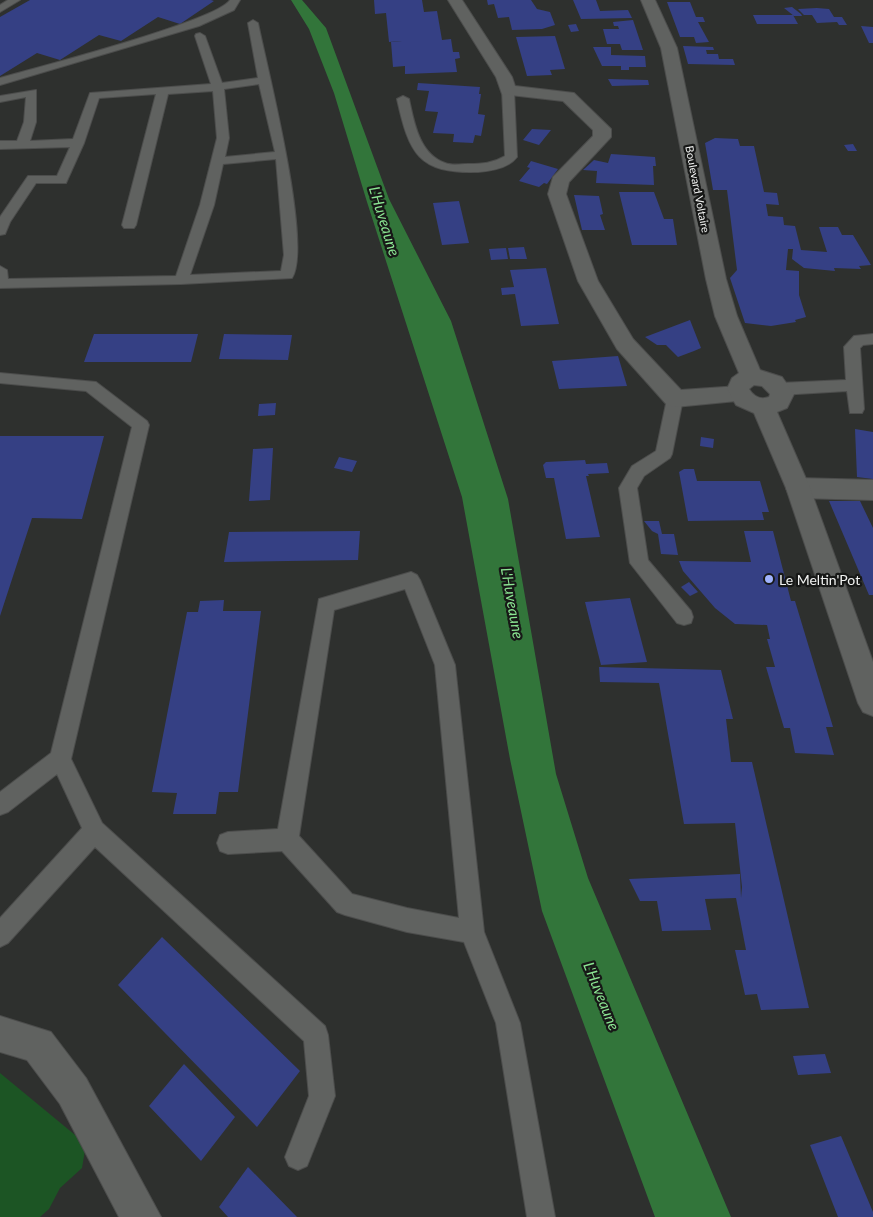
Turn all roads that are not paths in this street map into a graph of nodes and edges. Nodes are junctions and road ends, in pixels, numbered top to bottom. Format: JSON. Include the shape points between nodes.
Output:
{"nodes":[{"id":1,"x":15,"y":0,"type":"edge"},
{"id":2,"x":235,"y":0,"type":"edge"},
{"id":3,"x":455,"y":0,"type":"edge"},
{"id":4,"x":648,"y":0,"type":"edge"},
{"id":5,"x":0,"y":9,"type":"edge"},
{"id":6,"x":253,"y":23,"type":"dead end"},
{"id":7,"x":200,"y":36,"type":"dead end"},
{"id":8,"x":264,"y":80,"type":"junction"},
{"id":9,"x":0,"y":82,"type":"edge"},
{"id":10,"x":218,"y":87,"type":"junction"},
{"id":11,"x":163,"y":90,"type":"junction"},
{"id":12,"x":508,"y":90,"type":"junction"},
{"id":13,"x":0,"y":99,"type":"edge"},
{"id":14,"x":404,"y":99,"type":"dead end"},
{"id":15,"x":78,"y":143,"type":"junction"},
{"id":16,"x":0,"y":145,"type":"edge"},
{"id":17,"x":22,"y":145,"type":"junction"},
{"id":18,"x":282,"y":154,"type":"junction"},
{"id":19,"x":218,"y":161,"type":"junction"},
{"id":20,"x":129,"y":225,"type":"dead end"},
{"id":21,"x":0,"y":231,"type":"edge"},
{"id":22,"x":0,"y":270,"type":"edge"},
{"id":23,"x":181,"y":280,"type":"junction"},
{"id":24,"x":873,"y":338,"type":"edge"},
{"id":25,"x":0,"y":378,"type":"edge"},
{"id":26,"x":746,"y":385,"type":"junction"},
{"id":27,"x":854,"y":385,"type":"junction"},
{"id":28,"x":780,"y":389,"type":"junction"},
{"id":29,"x":675,"y":398,"type":"junction"},
{"id":30,"x":763,"y":407,"type":"junction"},
{"id":31,"x":856,"y":408,"type":"dead end"},
{"id":32,"x":798,"y":488,"type":"junction"},
{"id":33,"x":866,"y":489,"type":"edge"},
{"id":34,"x":684,"y":617,"type":"dead end"},
{"id":35,"x":873,"y":703,"type":"edge"},
{"id":36,"x":60,"y":759,"type":"junction"},
{"id":37,"x":0,"y":805,"type":"edge"},
{"id":38,"x":94,"y":830,"type":"junction"},
{"id":39,"x":287,"y":840,"type":"junction"},
{"id":40,"x":228,"y":843,"type":"dead end"},
{"id":41,"x":472,"y":932,"type":"junction"},
{"id":42,"x":0,"y":935,"type":"edge"},
{"id":43,"x":0,"y":1034,"type":"edge"},
{"id":44,"x":298,"y":1157,"type":"dead end"},
{"id":45,"x":141,"y":1217,"type":"edge"},
{"id":46,"x":541,"y":1217,"type":"edge"}],
"edges":[{"from":1,"to":5,"type":"lane"},
{"from":2,"to":9,"type":"lane","via":[[230,8],[195,24]]},
{"from":3,"to":12,"type":"main road","via":[[504,77]]},
{"from":4,"to":26,"type":"main road","name":"Boulevard Voltaire","via":[[669,48],[716,279]]},
{"from":6,"to":8,"type":"lane"},
{"from":7,"to":10,"type":"lane"},
{"from":8,"to":10,"type":"lane"},
{"from":8,"to":18,"type":"lane"},
{"from":10,"to":11,"type":"lane"},
{"from":10,"to":19,"type":"lane","via":[[223,138]]},
{"from":11,"to":15,"type":"lane","via":[[94,95]]},
{"from":11,"to":20,"type":"lane"},
{"from":12,"to":14,"type":"lane","via":[[512,158],[500,165],[482,168],[442,167],[424,155],[410,132]]},
{"from":12,"to":29,"type":"main road","via":[[568,97],[602,129],[602,138],[560,181],[557,194],[588,281],[625,344]]},
{"from":13,"to":17,"type":"lane","via":[[32,92],[30,122]]},
{"from":15,"to":17,"type":"lane"},
{"from":15,"to":21,"type":"lane","via":[[62,180],[32,179]]},
{"from":16,"to":17,"type":"lane"},
{"from":18,"to":19,"type":"lane"},
{"from":18,"to":23,"type":"lane","via":[[291,255],[287,275]]},
{"from":19,"to":23,"type":"lane","via":[[207,206]]},
{"from":22,"to":23,"type":"lane","via":[[1,284]]},
{"from":24,"to":27,"type":"lane","via":[[859,340],[852,347]]},
{"from":25,"to":36,"type":"lane","via":[[90,386],[141,425]]},
{"from":26,"to":28,"type":"main road","via":[[769,380]]},
{"from":26,"to":29,"type":"main road"},
{"from":26,"to":30,"type":"main road","via":[[748,403]]},
{"from":27,"to":28,"type":"lane"},
{"from":27,"to":31,"type":"lane"},
{"from":28,"to":30,"type":"main road","via":[[779,402]]},
{"from":29,"to":34,"type":"lane","via":[[664,454],[638,472],[628,488],[639,563]]},
{"from":30,"to":32,"type":"main road"},
{"from":32,"to":33,"type":"main road"},
{"from":32,"to":35,"type":"main road"},
{"from":36,"to":37,"type":"lane"},
{"from":36,"to":38,"type":"lane"},
{"from":38,"to":42,"type":"lane"},
{"from":38,"to":44,"type":"lane","via":[[316,1035],[322,1096]]},
{"from":39,"to":40,"type":"lane"},
{"from":39,"to":41,"type":"lane","via":[[345,904]]},
{"from":39,"to":41,"type":"lane","via":[[326,605],[411,580],[445,665]]},
{"from":41,"to":46,"type":"lane","via":[[508,1023]]},
{"from":43,"to":45,"type":"main road","via":[[38,1045],[67,1083]]}]}
